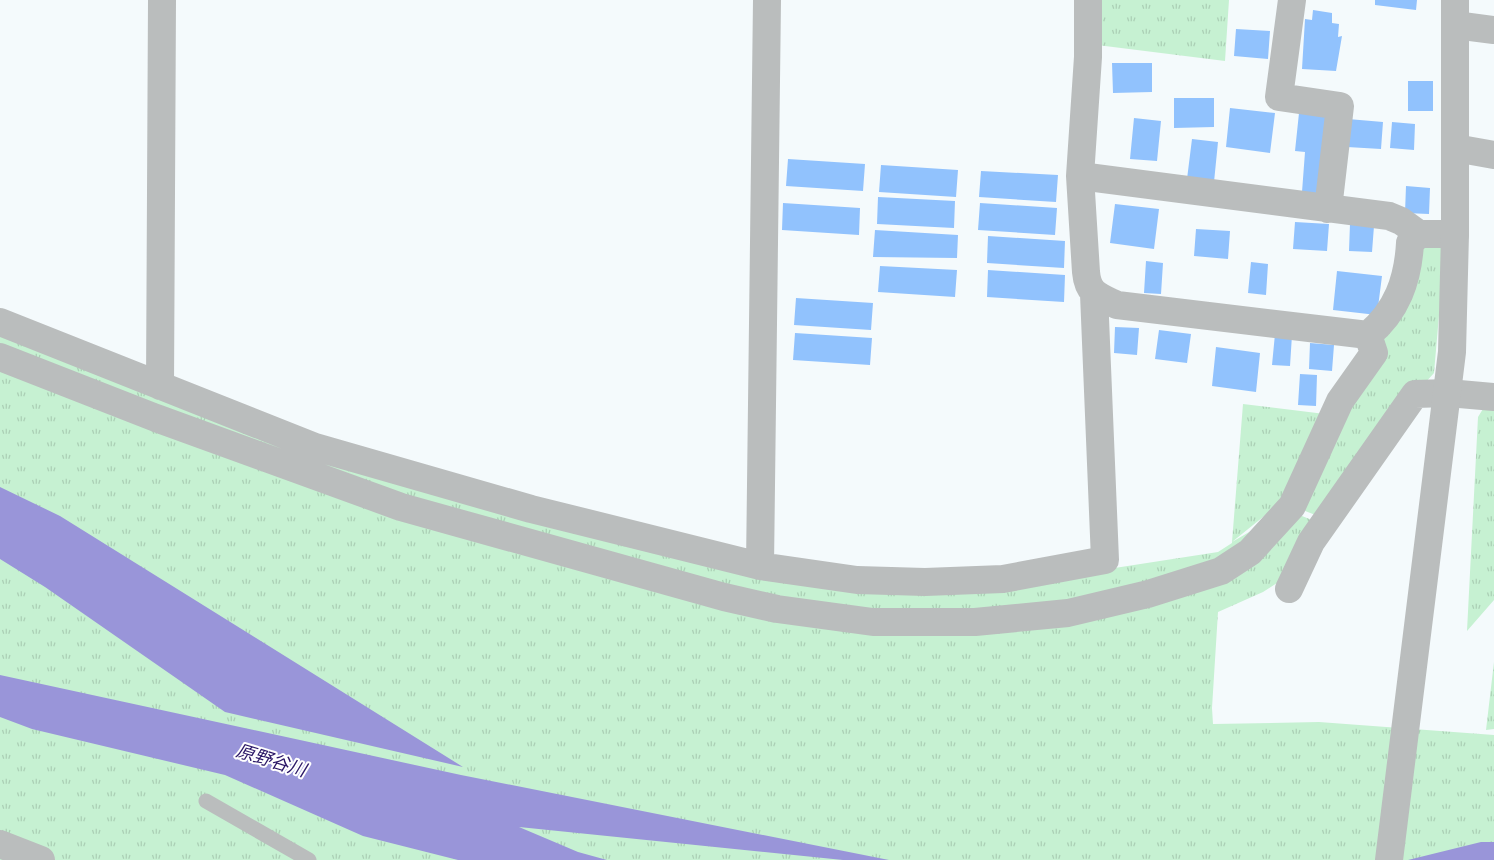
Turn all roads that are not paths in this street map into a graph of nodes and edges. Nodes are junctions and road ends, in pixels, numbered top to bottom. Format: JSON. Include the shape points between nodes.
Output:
{"nodes":[{"id":1,"x":162,"y":0,"type":"edge"},
{"id":2,"x":767,"y":0,"type":"edge"},
{"id":3,"x":1088,"y":0,"type":"edge"},
{"id":4,"x":1292,"y":0,"type":"edge"},
{"id":5,"x":1455,"y":13,"type":"edge"},
{"id":6,"x":1494,"y":30,"type":"edge"},
{"id":7,"x":1455,"y":148,"type":"junction"},
{"id":8,"x":1494,"y":155,"type":"edge"},
{"id":9,"x":1080,"y":176,"type":"junction"},
{"id":10,"x":1328,"y":209,"type":"junction"},
{"id":11,"x":1419,"y":234,"type":"junction"},
{"id":12,"x":1455,"y":234,"type":"junction"},
{"id":13,"x":1094,"y":294,"type":"junction"},
{"id":14,"x":0,"y":322,"type":"edge"},
{"id":15,"x":1368,"y":335,"type":"junction"},
{"id":16,"x":0,"y":358,"type":"edge"},
{"id":17,"x":160,"y":386,"type":"junction"},
{"id":18,"x":1448,"y":393,"type":"junction"},
{"id":19,"x":1494,"y":397,"type":"edge"},
{"id":20,"x":1292,"y":506,"type":"junction"},
{"id":21,"x":1321,"y":527,"type":"junction"},
{"id":22,"x":760,"y":566,"type":"junction"},
{"id":23,"x":1289,"y":589,"type":"dead end"},
{"id":24,"x":206,"y":801,"type":"dead end"},
{"id":25,"x":0,"y":844,"type":"edge"},
{"id":26,"x":41,"y":860,"type":"edge"},
{"id":27,"x":309,"y":860,"type":"edge"},
{"id":28,"x":1389,"y":860,"type":"edge"}],
"edges":[{"from":1,"to":17,"type":"street"},
{"from":2,"to":22,"type":"street"},
{"from":3,"to":9,"type":"street","via":[[1088,57]]},
{"from":4,"to":10,"type":"street","via":[[1279,97],[1340,106]]},
{"from":5,"to":6,"type":"street"},
{"from":5,"to":7,"type":"street"},
{"from":7,"to":8,"type":"street"},
{"from":7,"to":12,"type":"street"},
{"from":9,"to":10,"type":"street"},
{"from":9,"to":13,"type":"street","via":[[1087,285]]},
{"from":10,"to":11,"type":"street","via":[[1389,216]]},
{"from":11,"to":12,"type":"street"},
{"from":11,"to":15,"type":"street","via":[[1410,243],[1409,267],[1403,289],[1383,323]]},
{"from":12,"to":18,"type":"street"},
{"from":13,"to":15,"type":"street","via":[[1117,305]]},
{"from":13,"to":22,"type":"street","via":[[1105,560],[1003,579],[925,582],[857,580]]},
{"from":14,"to":17,"type":"street"},
{"from":15,"to":20,"type":"street","via":[[1374,353],[1340,401]]},
{"from":16,"to":20,"type":"street","via":[[401,507],[724,597],[777,609],[873,622],[975,622],[1068,613],[1148,594],[1220,571],[1250,552]]},
{"from":17,"to":22,"type":"street","via":[[314,447],[530,509]]},
{"from":18,"to":19,"type":"street"},
{"from":18,"to":21,"type":"street","via":[[1415,394]]},
{"from":18,"to":28,"type":"street"},
{"from":20,"to":21,"type":"street"},
{"from":21,"to":23,"type":"street"},
{"from":24,"to":27,"type":"lane"},
{"from":25,"to":26,"type":"street"}]}
